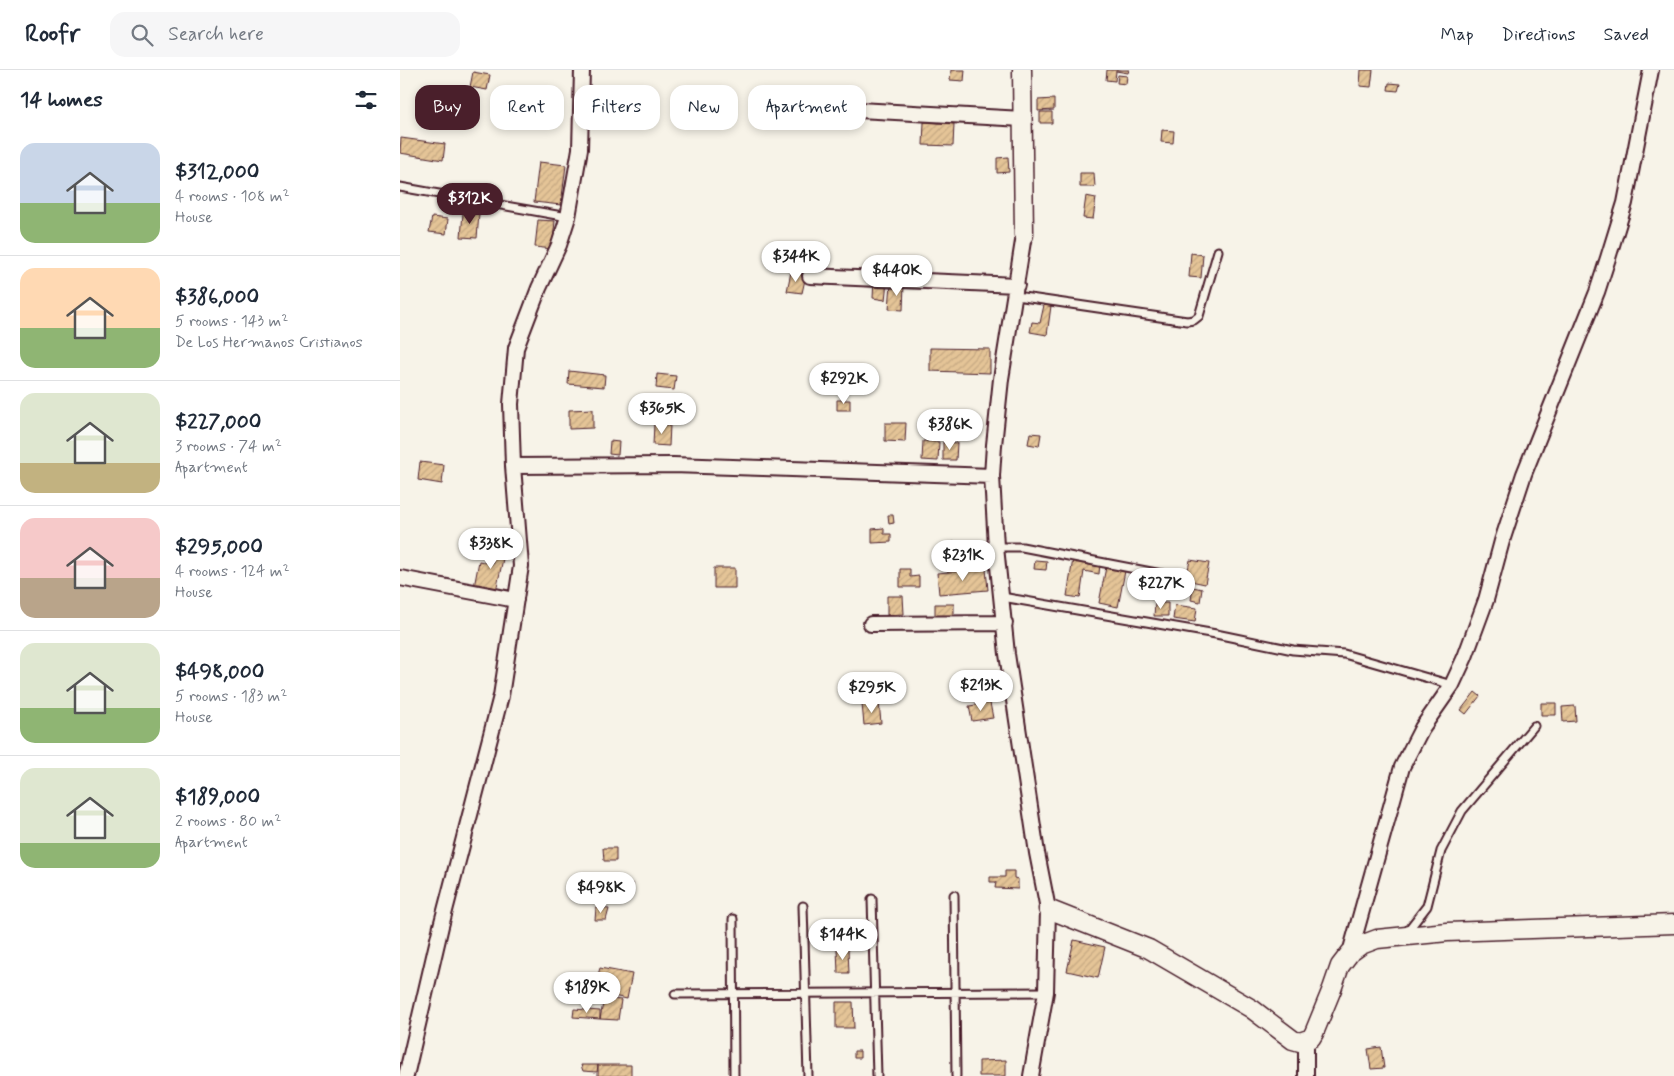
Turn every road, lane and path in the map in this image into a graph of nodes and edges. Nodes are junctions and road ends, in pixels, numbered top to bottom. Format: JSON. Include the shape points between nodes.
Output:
{"nodes":[{"id":1,"x":582,"y":70,"type":"edge"},
{"id":2,"x":1022,"y":70,"type":"edge"},
{"id":3,"x":1651,"y":70,"type":"edge"},
{"id":4,"x":866,"y":110,"type":"edge"},
{"id":5,"x":1023,"y":119,"type":"junction"},
{"id":6,"x":400,"y":187,"type":"edge"},
{"id":7,"x":568,"y":217,"type":"junction"},
{"id":8,"x":1024,"y":235,"type":"joint"},
{"id":9,"x":1218,"y":251,"type":"dead end"},
{"id":10,"x":810,"y":276,"type":"dead end"},
{"id":11,"x":1016,"y":290,"type":"junction"},
{"id":12,"x":513,"y":466,"type":"junction"},
{"id":13,"x":992,"y":476,"type":"junction"},
{"id":14,"x":996,"y":547,"type":"junction"},
{"id":15,"x":1178,"y":576,"type":"dead end"},
{"id":16,"x":400,"y":578,"type":"edge"},
{"id":17,"x":1002,"y":597,"type":"junction"},
{"id":18,"x":516,"y":600,"type":"junction"},
{"id":19,"x":1005,"y":623,"type":"junction"},
{"id":20,"x":871,"y":624,"type":"dead end"},
{"id":21,"x":1452,"y":685,"type":"junction"},
{"id":22,"x":1534,"y":726,"type":"dead end"},
{"id":23,"x":954,"y":895,"type":"dead end"},
{"id":24,"x":872,"y":899,"type":"dead end"},
{"id":25,"x":803,"y":906,"type":"dead end"},
{"id":26,"x":1048,"y":909,"type":"junction"},
{"id":27,"x":733,"y":919,"type":"dead end"},
{"id":28,"x":1674,"y":924,"type":"edge"},
{"id":29,"x":1404,"y":936,"type":"junction"},
{"id":30,"x":1350,"y":953,"type":"junction"},
{"id":31,"x":1046,"y":992,"type":"junction"},
{"id":32,"x":955,"y":993,"type":"junction"},
{"id":33,"x":675,"y":994,"type":"dead end"},
{"id":34,"x":806,"y":994,"type":"junction"},
{"id":35,"x":875,"y":994,"type":"junction"},
{"id":36,"x":733,"y":995,"type":"junction"},
{"id":37,"x":1306,"y":1041,"type":"junction"},
{"id":38,"x":406,"y":1076,"type":"edge"},
{"id":39,"x":734,"y":1076,"type":"edge"},
{"id":40,"x":808,"y":1076,"type":"edge"},
{"id":41,"x":877,"y":1076,"type":"edge"},
{"id":42,"x":956,"y":1076,"type":"edge"},
{"id":43,"x":1031,"y":1076,"type":"edge"},
{"id":44,"x":1306,"y":1076,"type":"edge"}],
"edges":[{"from":1,"to":7,"type":"street","via":[[580,149]]},
{"from":2,"to":5,"type":"street"},
{"from":3,"to":21,"type":"street","via":[[1625,203],[1608,258],[1524,474],[1486,600]]},
{"from":4,"to":5,"type":"street"},
{"from":5,"to":8,"type":"street"},
{"from":6,"to":7,"type":"lane"},
{"from":7,"to":12,"type":"street","via":[[560,245],[516,348],[511,404]]},
{"from":8,"to":11,"type":"street"},
{"from":9,"to":11,"type":"lane","via":[[1199,316],[1194,320]]},
{"from":10,"to":11,"type":"street"},
{"from":11,"to":13,"type":"street","via":[[1001,379]]},
{"from":12,"to":13,"type":"street","via":[[672,465]]},
{"from":12,"to":18,"type":"street","via":[[521,566]]},
{"from":13,"to":14,"type":"street"},
{"from":14,"to":15,"type":"lane","via":[[1022,547]]},
{"from":14,"to":17,"type":"street"},
{"from":16,"to":18,"type":"street"},
{"from":17,"to":19,"type":"street"},
{"from":17,"to":21,"type":"lane","via":[[1293,650],[1344,654]]},
{"from":18,"to":38,"type":"street","via":[[501,696]]},
{"from":19,"to":20,"type":"street"},
{"from":19,"to":26,"type":"street","via":[[1007,654]]},
{"from":21,"to":30,"type":"street","via":[[1422,728],[1402,767]]},
{"from":22,"to":29,"type":"lane","via":[[1462,812],[1441,851],[1427,906]]},
{"from":23,"to":32,"type":"lane"},
{"from":24,"to":35,"type":"lane"},
{"from":25,"to":34,"type":"lane"},
{"from":26,"to":31,"type":"street"},
{"from":26,"to":37,"type":"street","via":[[1149,949],[1252,1009],[1293,1040]]},
{"from":27,"to":36,"type":"lane"},
{"from":28,"to":29,"type":"street"},
{"from":29,"to":30,"type":"street","via":[[1377,939]]},
{"from":30,"to":37,"type":"street","via":[[1340,966],[1312,1038]]},
{"from":31,"to":32,"type":"lane"},
{"from":31,"to":43,"type":"street"},
{"from":32,"to":35,"type":"lane"},
{"from":32,"to":42,"type":"lane"},
{"from":33,"to":36,"type":"lane"},
{"from":34,"to":35,"type":"lane"},
{"from":34,"to":36,"type":"lane"},
{"from":34,"to":40,"type":"lane"},
{"from":35,"to":41,"type":"lane"},
{"from":36,"to":39,"type":"lane"},
{"from":37,"to":44,"type":"street"}]}
